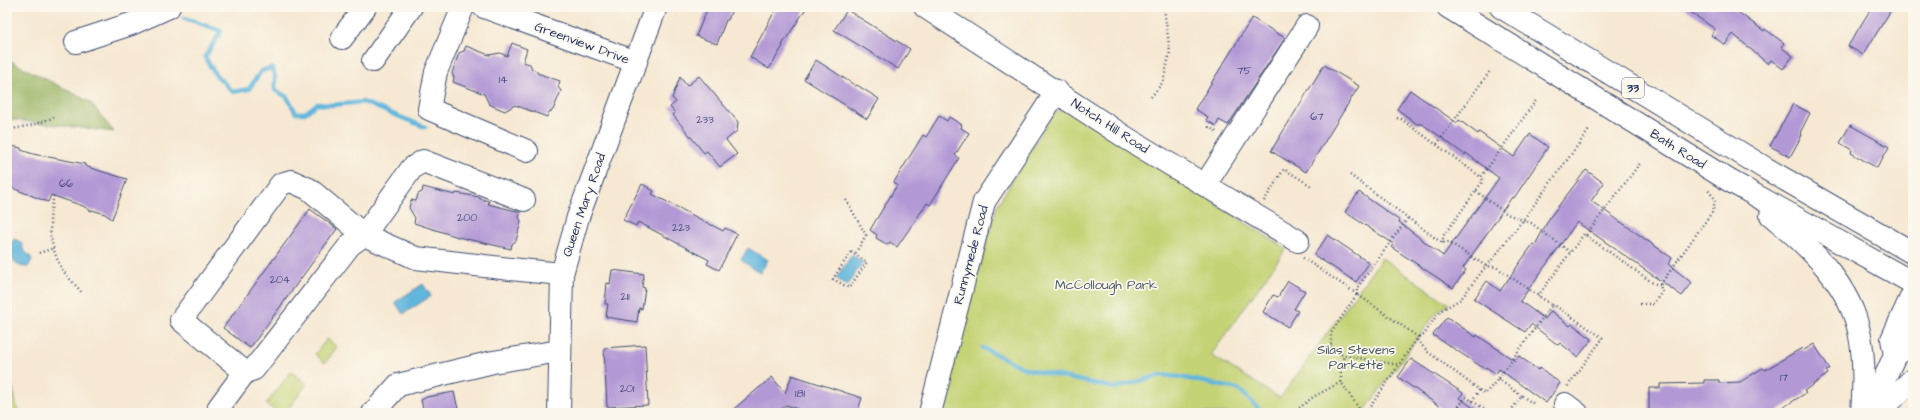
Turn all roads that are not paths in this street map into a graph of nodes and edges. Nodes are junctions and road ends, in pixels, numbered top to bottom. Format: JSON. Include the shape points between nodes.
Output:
{"nodes":[{"id":1,"x":169,"y":7,"type":"edge"},
{"id":2,"x":365,"y":7,"type":"edge"},
{"id":3,"x":411,"y":7,"type":"edge"},
{"id":4,"x":463,"y":7,"type":"edge"},
{"id":5,"x":484,"y":7,"type":"edge"},
{"id":6,"x":656,"y":7,"type":"edge"},
{"id":7,"x":925,"y":7,"type":"edge"},
{"id":8,"x":1448,"y":7,"type":"edge"},
{"id":9,"x":1501,"y":7,"type":"edge"},
{"id":10,"x":1307,"y":26,"type":"dead end"},
{"id":11,"x":342,"y":38,"type":"dead end"},
{"id":12,"x":76,"y":42,"type":"dead end"},
{"id":13,"x":373,"y":61,"type":"dead end"},
{"id":14,"x":636,"y":62,"type":"junction"},
{"id":15,"x":1056,"y":92,"type":"junction"},
{"id":16,"x":527,"y":151,"type":"dead end"},
{"id":17,"x":1730,"y":181,"type":"junction"},
{"id":18,"x":1205,"y":185,"type":"junction"},
{"id":19,"x":524,"y":200,"type":"dead end"},
{"id":20,"x":364,"y":235,"type":"junction"},
{"id":21,"x":1301,"y":249,"type":"road end"},
{"id":22,"x":1913,"y":253,"type":"edge"},
{"id":23,"x":562,"y":274,"type":"junction"},
{"id":24,"x":1913,"y":283,"type":"edge"},
{"id":25,"x":1913,"y":293,"type":"edge"},
{"id":26,"x":1913,"y":334,"type":"edge"},
{"id":27,"x":559,"y":351,"type":"junction"},
{"id":28,"x":1895,"y":354,"type":"junction"},
{"id":29,"x":245,"y":372,"type":"junction"},
{"id":30,"x":1913,"y":379,"type":"edge"},
{"id":31,"x":221,"y":413,"type":"edge"},
{"id":32,"x":373,"y":413,"type":"edge"},
{"id":33,"x":558,"y":413,"type":"edge"},
{"id":34,"x":930,"y":413,"type":"edge"},
{"id":35,"x":1862,"y":413,"type":"edge"},
{"id":36,"x":1868,"y":413,"type":"edge"},
{"id":37,"x":1878,"y":413,"type":"edge"}],
"edges":[{"from":1,"to":12,"type":"main road","via":[[131,24]]},
{"from":2,"to":11,"type":"main road"},
{"from":3,"to":13,"type":"main road"},
{"from":4,"to":16,"type":"main road","via":[[436,72],[429,109]]},
{"from":5,"to":14,"type":"main road","name":"Greenview Drive"},
{"from":6,"to":14,"type":"main road","name":"Queen Mary Road"},
{"from":7,"to":15,"type":"main road","name":"Notch Hill Road"},
{"from":8,"to":17,"type":"main road","name":"Bath Road","number":"33"},
{"from":9,"to":22,"type":"main road","number":"33","via":[[1765,168]]},
{"from":10,"to":18,"type":"main road"},
{"from":14,"to":23,"type":"main road","name":"Queen Mary Road","via":[[578,217]]},
{"from":15,"to":18,"type":"main road","name":"Notch Hill Road"},
{"from":15,"to":34,"type":"main road","name":"Runnymede Road","via":[[984,202]]},
{"from":17,"to":24,"type":"main road","name":"Bath Road","number":"33"},
{"from":17,"to":35,"type":"main road","via":[[1798,237],[1835,278],[1860,336],[1864,376]]},
{"from":18,"to":21,"type":"main road","name":"Notch Hill Road","via":[[1256,215]]},
{"from":19,"to":20,"type":"main road","via":[[423,161],[412,168]]},
{"from":20,"to":23,"type":"main road","via":[[416,258]]},
{"from":20,"to":29,"type":"main road","via":[[350,245],[254,369]]},
{"from":20,"to":29,"type":"main road","via":[[309,189],[291,181],[281,184],[181,320]]},
{"from":23,"to":27,"type":"main road","name":"Queen Mary Road"},
{"from":25,"to":28,"type":"main road","via":[[1892,339]]},
{"from":26,"to":28,"type":"main road","via":[[1906,347]]},
{"from":27,"to":32,"type":"main road","via":[[493,362],[398,385]]},
{"from":27,"to":33,"type":"main road","name":"Queen Mary Road"},
{"from":28,"to":36,"type":"main road"},
{"from":29,"to":31,"type":"main road","via":[[218,407]]},
{"from":30,"to":37,"type":"main road"}]}
